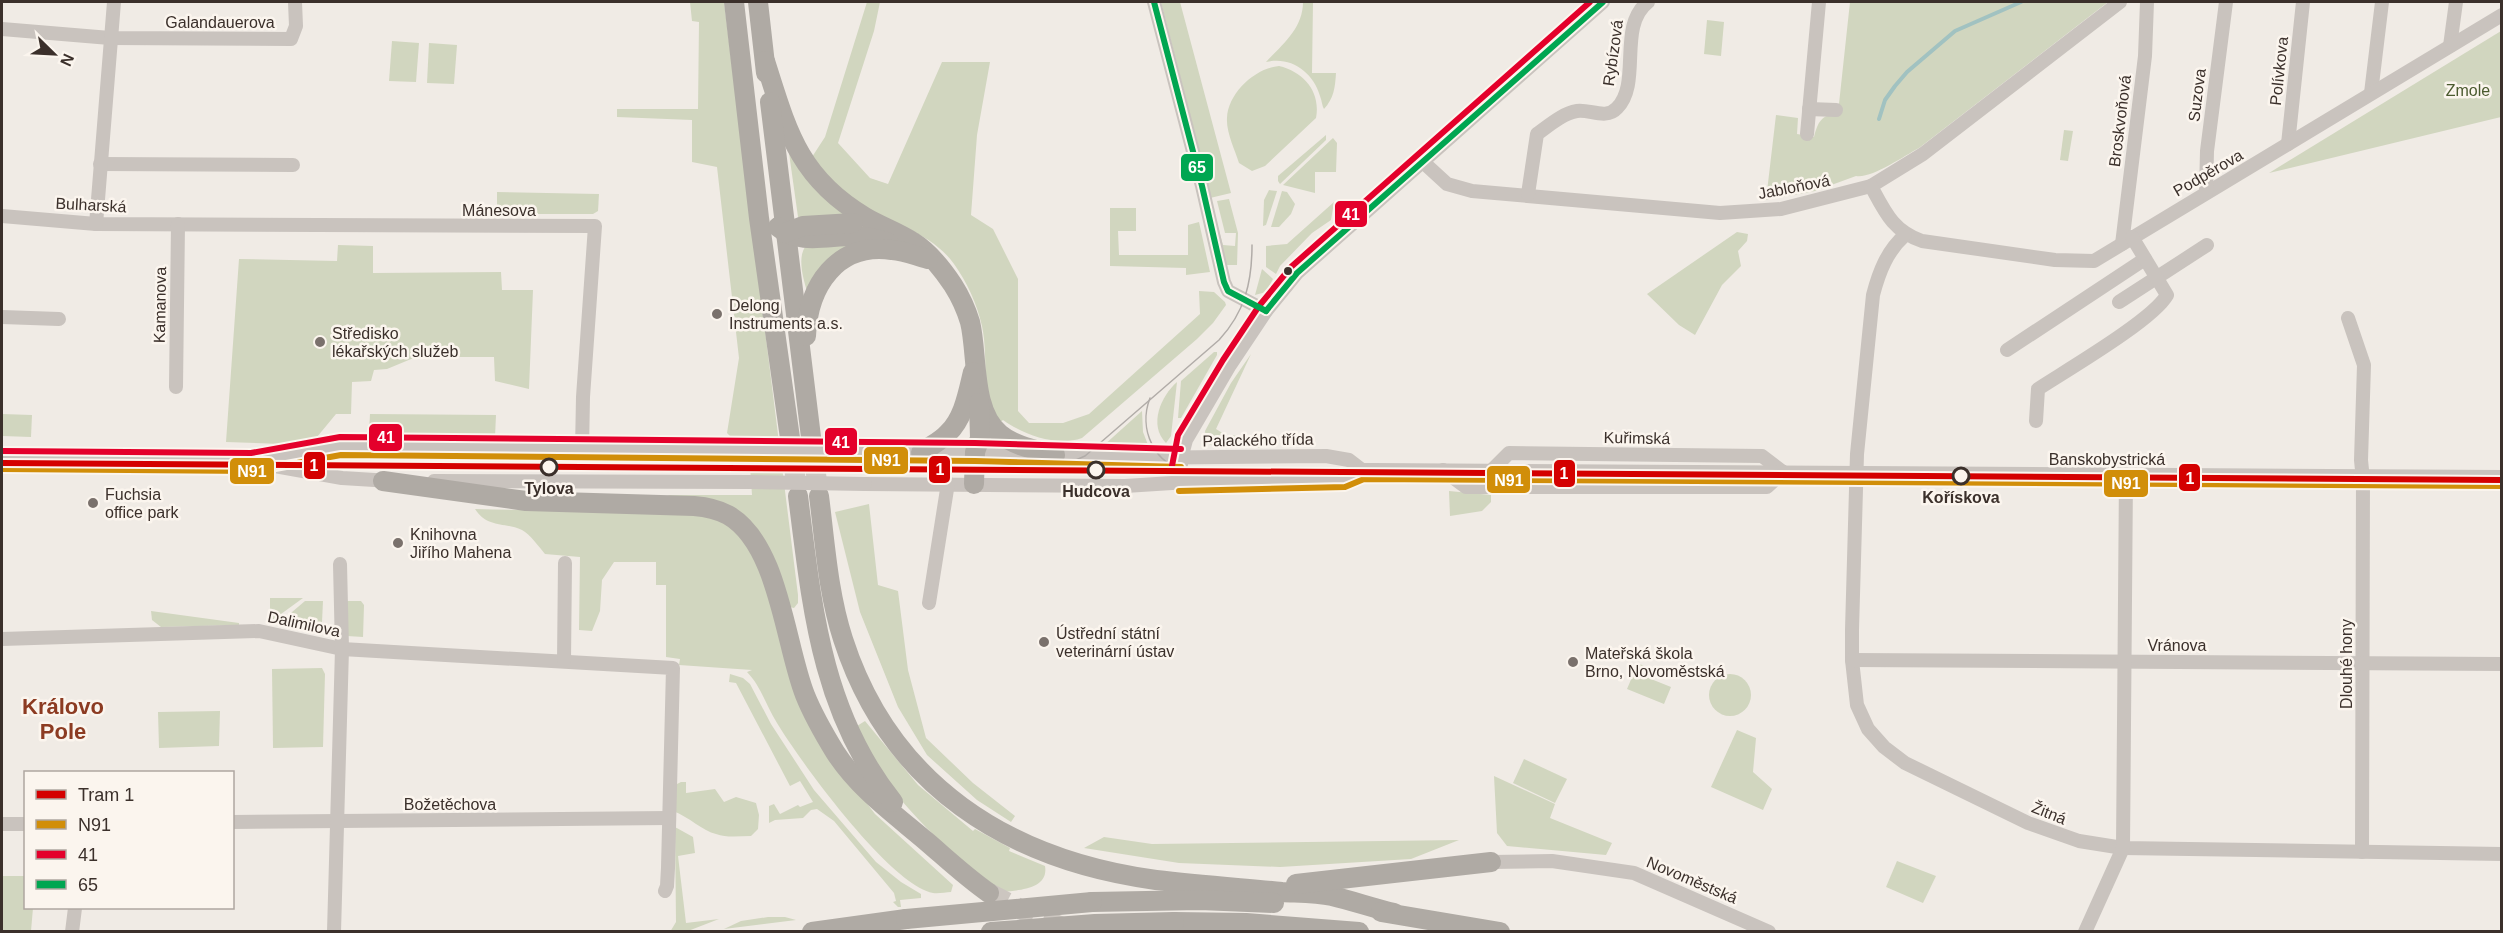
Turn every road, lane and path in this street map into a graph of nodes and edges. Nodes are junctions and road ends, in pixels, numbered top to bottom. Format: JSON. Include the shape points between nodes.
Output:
{"nodes":[{"id":1,"x":114,"y":2,"type":"edge"},
{"id":2,"x":295,"y":2,"type":"edge"},
{"id":3,"x":734,"y":2,"type":"edge"},
{"id":4,"x":758,"y":2,"type":"edge"},
{"id":5,"x":1154,"y":2,"type":"edge"},
{"id":6,"x":1603,"y":2,"type":"edge"},
{"id":7,"x":1648,"y":2,"type":"edge"},
{"id":8,"x":1819,"y":2,"type":"edge"},
{"id":9,"x":2120,"y":2,"type":"edge"},
{"id":10,"x":2147,"y":2,"type":"edge"},
{"id":11,"x":2226,"y":2,"type":"edge"},
{"id":12,"x":2303,"y":2,"type":"edge"},
{"id":13,"x":2382,"y":2,"type":"edge"},
{"id":14,"x":2456,"y":2,"type":"edge"},
{"id":15,"x":2502,"y":15,"type":"edge"},
{"id":16,"x":2,"y":29,"type":"edge"},
{"id":17,"x":110,"y":38,"type":"junction"},
{"id":18,"x":2450,"y":46,"type":"junction"},
{"id":19,"x":765,"y":61,"type":"junction"},
{"id":20,"x":2370,"y":93,"type":"junction"},
{"id":21,"x":1809,"y":109,"type":"junction"},
{"id":22,"x":1836,"y":110,"type":"dead end"},
{"id":23,"x":1806,"y":134,"type":"dead end"},
{"id":24,"x":2288,"y":144,"type":"junction"},
{"id":25,"x":1423,"y":162,"type":"junction"},
{"id":26,"x":100,"y":164,"type":"junction"},
{"id":27,"x":293,"y":165,"type":"dead end"},
{"id":28,"x":754,"y":173,"type":"junction"},
{"id":29,"x":1871,"y":186,"type":"junction"},
{"id":30,"x":2206,"y":193,"type":"junction"},
{"id":31,"x":1528,"y":194,"type":"junction"},
{"id":32,"x":2,"y":216,"type":"edge"},
{"id":33,"x":96,"y":224,"type":"junction"},
{"id":34,"x":178,"y":224,"type":"junction"},
{"id":35,"x":880,"y":225,"type":"junction"},
{"id":36,"x":785,"y":233,"type":"junction"},
{"id":37,"x":1905,"y":235,"type":"junction"},
{"id":38,"x":2127,"y":240,"type":"junction"},
{"id":39,"x":2207,"y":245,"type":"dead end"},
{"id":40,"x":922,"y":257,"type":"junction"},
{"id":41,"x":2145,"y":259,"type":"junction"},
{"id":42,"x":766,"y":270,"type":"junction"},
{"id":43,"x":2157,"y":279,"type":"junction"},
{"id":44,"x":2119,"y":302,"type":"dead end"},
{"id":45,"x":1266,"y":311,"type":"junction"},
{"id":46,"x":2,"y":317,"type":"edge"},
{"id":47,"x":2348,"y":318,"type":"dead end"},
{"id":48,"x":59,"y":320,"type":"dead end"},
{"id":49,"x":2007,"y":350,"type":"dead end"},
{"id":50,"x":176,"y":387,"type":"dead end"},
{"id":51,"x":805,"y":389,"type":"junction"},
{"id":52,"x":973,"y":390,"type":"junction"},
{"id":53,"x":2036,"y":421,"type":"dead end"},
{"id":54,"x":811,"y":437,"type":"tunnel mouth"},
{"id":55,"x":790,"y":438,"type":"tunnel mouth"},
{"id":56,"x":582,"y":450,"type":"junction"},
{"id":57,"x":975,"y":452,"type":"junction"},
{"id":58,"x":921,"y":453,"type":"junction"},
{"id":59,"x":1055,"y":456,"type":"junction"},
{"id":60,"x":1181,"y":458,"type":"junction"},
{"id":61,"x":2,"y":460,"type":"edge"},
{"id":62,"x":252,"y":462,"type":"junction"},
{"id":63,"x":1362,"y":470,"type":"junction"},
{"id":64,"x":1443,"y":470,"type":"junction"},
{"id":65,"x":1784,"y":472,"type":"junction"},
{"id":66,"x":1857,"y":473,"type":"junction"},
{"id":67,"x":2126,"y":475,"type":"junction"},
{"id":68,"x":2362,"y":477,"type":"junction"},
{"id":69,"x":2502,"y":477,"type":"edge"},
{"id":70,"x":383,"y":482,"type":"junction"},
{"id":71,"x":1179,"y":482,"type":"junction"},
{"id":72,"x":948,"y":483,"type":"junction"},
{"id":73,"x":974,"y":484,"type":"junction"},
{"id":74,"x":798,"y":496,"type":"tunnel mouth"},
{"id":75,"x":819,"y":496,"type":"tunnel mouth"},
{"id":76,"x":565,"y":563,"type":"dead end"},
{"id":77,"x":340,"y":564,"type":"dead end"},
{"id":78,"x":929,"y":603,"type":"dead end"},
{"id":79,"x":2,"y":639,"type":"edge"},
{"id":80,"x":342,"y":649,"type":"junction"},
{"id":81,"x":1852,"y":660,"type":"junction"},
{"id":82,"x":564,"y":661,"type":"junction"},
{"id":83,"x":2124,"y":661,"type":"junction"},
{"id":84,"x":2362,"y":663,"type":"junction"},
{"id":85,"x":2502,"y":664,"type":"edge"},
{"id":86,"x":669,"y":818,"type":"junction"},
{"id":87,"x":337,"y":821,"type":"junction"},
{"id":88,"x":234,"y":822,"type":"edge"},
{"id":89,"x":2,"y":824,"type":"edge"},
{"id":90,"x":24,"y":824,"type":"edge"},
{"id":91,"x":928,"y":843,"type":"junction"},
{"id":92,"x":2123,"y":848,"type":"junction"},
{"id":93,"x":2362,"y":852,"type":"junction"},
{"id":94,"x":2502,"y":854,"type":"edge"},
{"id":95,"x":1491,"y":862,"type":"joint"},
{"id":96,"x":1243,"y":888,"type":"junction"},
{"id":97,"x":665,"y":891,"type":"dead end"},
{"id":98,"x":989,"y":893,"type":"tunnel mouth"},
{"id":99,"x":1094,"y":902,"type":"junction"},
{"id":100,"x":75,"y":909,"type":"edge"},
{"id":101,"x":1394,"y":913,"type":"junction"},
{"id":102,"x":72,"y":932,"type":"edge"},
{"id":103,"x":334,"y":932,"type":"edge"},
{"id":104,"x":812,"y":932,"type":"edge"},
{"id":105,"x":991,"y":932,"type":"edge"},
{"id":106,"x":1359,"y":932,"type":"edge"},
{"id":107,"x":1500,"y":932,"type":"edge"},
{"id":108,"x":1769,"y":932,"type":"edge"},
{"id":109,"x":2085,"y":932,"type":"edge"}],
"edges":[{"from":1,"to":17,"type":"street"},
{"from":2,"to":17,"type":"street","name":"Galandauerova","via":[[296,26],[291,39]]},
{"from":3,"to":28,"type":"highway"},
{"from":4,"to":19,"type":"highway"},
{"from":5,"to":45,"type":"street","via":[[1224,282],[1228,291]]},
{"from":6,"to":25,"type":"street"},
{"from":7,"to":31,"type":"street","name":"Rybízová","via":[[1634,17],[1624,94],[1616,109],[1606,114],[1576,111],[1537,134]]},
{"from":8,"to":21,"type":"street"},
{"from":9,"to":29,"type":"street","name":"Jabloňová","via":[[1923,153]]},
{"from":10,"to":38,"type":"street","name":"Broskvoňová"},
{"from":11,"to":30,"type":"street","name":"Suzova","via":[[2206,151]]},
{"from":12,"to":24,"type":"street","name":"Polívkova"},
{"from":13,"to":20,"type":"street"},
{"from":14,"to":18,"type":"street"},
{"from":15,"to":18,"type":"street","name":"Podpěrova"},
{"from":16,"to":17,"type":"street"},
{"from":17,"to":26,"type":"street","via":[[109,94]]},
{"from":18,"to":20,"type":"street","name":"Podpěrova"},
{"from":19,"to":35,"type":"highway","via":[[791,137],[805,163],[840,200]]},
{"from":19,"to":36,"type":"highway"},
{"from":20,"to":24,"type":"street","name":"Podpěrova"},
{"from":21,"to":22,"type":"street"},
{"from":21,"to":23,"type":"street"},
{"from":24,"to":30,"type":"street","name":"Podpěrova"},
{"from":25,"to":31,"type":"street","name":"Jabloňová","via":[[1447,184]]},
{"from":25,"to":45,"type":"street","via":[[1297,273]]},
{"from":26,"to":27,"type":"street"},
{"from":26,"to":33,"type":"street"},
{"from":28,"to":36,"type":"highway","via":[[771,218]]},
{"from":28,"to":42,"type":"highway"},
{"from":29,"to":31,"type":"street","name":"Jabloňová","via":[[1781,209],[1720,213]]},
{"from":29,"to":37,"type":"street","via":[[1886,214]]},
{"from":30,"to":38,"type":"street","name":"Podpěrova"},
{"from":32,"to":33,"type":"street","name":"Bulharská"},
{"from":33,"to":34,"type":"street","name":"Bulharská"},
{"from":34,"to":50,"type":"street","name":"Kamanova"},
{"from":34,"to":56,"type":"street","name":"Mánesova","via":[[596,226]]},
{"from":35,"to":36,"type":"highway","via":[[813,224]]},
{"from":35,"to":40,"type":"highway","via":[[913,242]]},
{"from":36,"to":40,"type":"highway","via":[[799,238],[868,237]]},
{"from":36,"to":42,"type":"highway","via":[[771,245]]},
{"from":36,"to":51,"type":"highway"},
{"from":37,"to":38,"type":"street","name":"Podpěrova","via":[[1922,241],[2055,260],[2094,261]]},
{"from":37,"to":66,"type":"street","via":[[1879,271],[1871,303]]},
{"from":38,"to":41,"type":"street"},
{"from":39,"to":43,"type":"street"},
{"from":40,"to":51,"type":"highway","via":[[881,249],[859,252],[844,258],[827,273],[814,292],[808,314]]},
{"from":40,"to":52,"type":"highway","via":[[952,283],[966,311],[975,366]]},
{"from":41,"to":43,"type":"street"},
{"from":41,"to":49,"type":"street"},
{"from":42,"to":55,"type":"highway"},
{"from":43,"to":44,"type":"street"},
{"from":43,"to":53,"type":"street","via":[[2166,295],[2162,304],[2038,389]]},
{"from":45,"to":60,"type":"street","via":[[1186,440]]},
{"from":46,"to":48,"type":"street"},
{"from":47,"to":68,"type":"street","name":"Dlouhé hony","via":[[2364,364]]},
{"from":51,"to":54,"type":"highway"},
{"from":52,"to":57,"type":"highway","via":[[980,438]]},
{"from":52,"to":58,"type":"highway","via":[[948,434]]},
{"from":52,"to":59,"type":"highway","via":[[998,433]]},
{"from":56,"to":58,"type":"street","name":"Palackého třída","bridge":true},
{"from":56,"to":62,"type":"street","name":"Palackého třída","via":[[340,446]]},
{"from":57,"to":58,"type":"street","name":"Palackého třída"},
{"from":57,"to":59,"type":"street","name":"Palackého třída"},
{"from":57,"to":73,"type":"highway"},
{"from":59,"to":60,"type":"street","name":"Palackého třída"},
{"from":60,"to":63,"type":"street","name":"Palackého třída","via":[[1335,456]]},
{"from":60,"to":71,"type":"street"},
{"from":61,"to":62,"type":"street","name":"Palackého třída"},
{"from":62,"to":70,"type":"street","name":"Palackého třída"},
{"from":63,"to":64,"type":"street","name":"Palackého třída"},
{"from":63,"to":71,"type":"street","name":"Palackého třída","via":[[1345,478]]},
{"from":64,"to":65,"type":"street","name":"Kuřimská"},
{"from":64,"to":65,"type":"street","via":[[1466,487],[1767,487]]},
{"from":65,"to":66,"type":"street","name":"Kuřimská"},
{"from":66,"to":67,"type":"street","name":"Banskobystrická"},
{"from":66,"to":81,"type":"street","name":"Žitná"},
{"from":67,"to":68,"type":"street","name":"Banskobystrická"},
{"from":67,"to":83,"type":"street"},
{"from":68,"to":69,"type":"street","name":"Banskobystrická"},
{"from":68,"to":84,"type":"street","name":"Dlouhé hony"},
{"from":70,"to":72,"type":"street","name":"Palackého třída","bridge":true},
{"from":70,"to":91,"type":"highway","via":[[526,501],[711,507],[729,515],[745,527],[764,558],[805,695],[836,753],[864,788]]},
{"from":71,"to":73,"type":"street","name":"Palackého třída","via":[[1125,486]]},
{"from":72,"to":73,"type":"street","name":"Palackého třída"},
{"from":72,"to":78,"type":"street"},
{"from":74,"to":91,"type":"highway","via":[[817,633],[837,706],[878,783]]},
{"from":75,"to":96,"type":"highway","via":[[837,614],[855,670],[888,731],[952,801],[1015,841],[1084,866],[1156,880]]},
{"from":76,"to":82,"type":"street"},
{"from":77,"to":80,"type":"street"},
{"from":79,"to":80,"type":"street","name":"Dalimilova","via":[[259,631]]},
{"from":80,"to":82,"type":"street","name":"Dalimilova"},
{"from":80,"to":87,"type":"street"},
{"from":81,"to":83,"type":"street","name":"Vránova"},
{"from":81,"to":92,"type":"street","name":"Žitná","via":[[1857,705],[1868,729],[1897,757],[2045,830],[2079,841]]},
{"from":82,"to":86,"type":"street","name":"Dalimilova","via":[[674,668]]},
{"from":83,"to":84,"type":"street","name":"Vránova"},
{"from":83,"to":92,"type":"street"},
{"from":84,"to":85,"type":"street","name":"Vránova"},
{"from":84,"to":93,"type":"street","name":"Dlouhé hony"},
{"from":86,"to":87,"type":"street","name":"Božetěchova"},
{"from":86,"to":97,"type":"street","name":"Dalimilova"},
{"from":87,"to":88,"type":"street","name":"Božetěchova"},
{"from":87,"to":103,"type":"street"},
{"from":89,"to":90,"type":"street"},
{"from":91,"to":98,"type":"highway"},
{"from":92,"to":93,"type":"street","name":"Žitná"},
{"from":92,"to":109,"type":"street"},
{"from":93,"to":94,"type":"street","name":"Žitná"},
{"from":95,"to":96,"type":"highway"},
{"from":95,"to":108,"type":"street","name":"Novoměstská","via":[[1552,861],[1634,873]]},
{"from":96,"to":99,"type":"highway","via":[[1161,889]]},
{"from":96,"to":101,"type":"highway","via":[[1331,896]]},
{"from":99,"to":101,"type":"highway","via":[[1200,900]]},
{"from":99,"to":104,"type":"highway","bridge":true},
{"from":100,"to":102,"type":"street"},
{"from":101,"to":107,"type":"highway"},
{"from":105,"to":106,"type":"highway","bridge":true,"via":[[1174,922]]}]}
